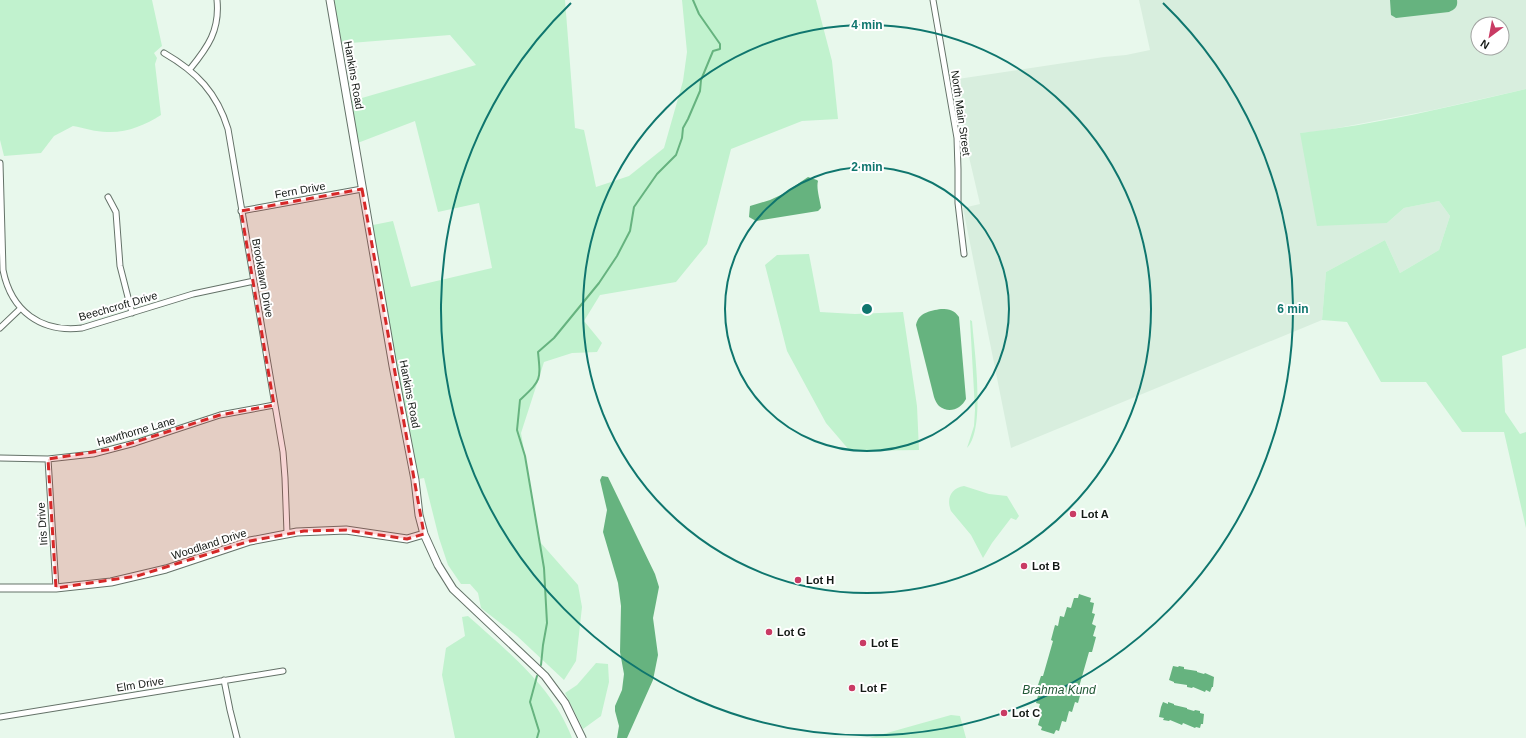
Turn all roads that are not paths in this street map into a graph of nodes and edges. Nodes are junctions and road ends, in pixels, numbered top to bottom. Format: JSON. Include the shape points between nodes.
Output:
{"nodes":[{"id":1,"x":217,"y":0,"type":"edge"},
{"id":2,"x":330,"y":0,"type":"edge"},
{"id":3,"x":933,"y":0,"type":"edge"},
{"id":4,"x":164,"y":53,"type":"dead end"},
{"id":5,"x":190,"y":69,"type":"junction"},
{"id":6,"x":0,"y":163,"type":"edge"},
{"id":7,"x":362,"y":190,"type":"junction"},
{"id":8,"x":108,"y":197,"type":"dead end"},
{"id":9,"x":241,"y":211,"type":"junction"},
{"id":10,"x":964,"y":254,"type":"dead end"},
{"id":11,"x":254,"y":282,"type":"junction"},
{"id":12,"x":21,"y":308,"type":"junction"},
{"id":13,"x":132,"y":313,"type":"junction"},
{"id":14,"x":0,"y":328,"type":"edge"},
{"id":15,"x":274,"y":404,"type":"junction"},
{"id":16,"x":0,"y":458,"type":"edge"},
{"id":17,"x":48,"y":459,"type":"junction"},
{"id":18,"x":287,"y":533,"type":"junction"},
{"id":19,"x":424,"y":534,"type":"junction"},
{"id":20,"x":0,"y":588,"type":"edge"},
{"id":21,"x":56,"y":588,"type":"junction"},
{"id":22,"x":283,"y":671,"type":"dead end"},
{"id":23,"x":224,"y":680,"type":"junction"},
{"id":24,"x":0,"y":717,"type":"edge"},
{"id":25,"x":237,"y":738,"type":"edge"},
{"id":26,"x":582,"y":738,"type":"edge"}],
"edges":[{"from":1,"to":5,"type":"street","via":[[213,34],[204,53]]},
{"from":2,"to":7,"type":"main road","name":"Hankins Road"},
{"from":3,"to":10,"type":"street","name":"North Main Street","via":[[957,138],[958,203]]},
{"from":4,"to":5,"type":"street","name":"Brooklawn Drive"},
{"from":5,"to":9,"type":"street","name":"Brooklawn Drive","via":[[212,94],[224,118]]},
{"from":6,"to":12,"type":"street","name":"Beechcroft Drive","via":[[4,270],[8,288]]},
{"from":7,"to":9,"type":"street","name":"Fern Drive"},
{"from":7,"to":19,"type":"main road","name":"Hankins Road"},
{"from":8,"to":13,"type":"street","via":[[116,212],[120,266]]},
{"from":9,"to":11,"type":"street","name":"Brooklawn Drive"},
{"from":11,"to":13,"type":"street","name":"Beechcroft Drive","via":[[193,294]]},
{"from":11,"to":15,"type":"street","name":"Brooklawn Drive"},
{"from":12,"to":13,"type":"street","name":"Beechcroft Drive","via":[[44,324],[64,329],[82,328]]},
{"from":12,"to":14,"type":"street"},
{"from":15,"to":17,"type":"street","name":"Hawthorne Lane","via":[[220,416],[113,449]]},
{"from":15,"to":18,"type":"street","name":"Brooklawn Drive","via":[[283,452]]},
{"from":16,"to":17,"type":"street","name":"Hawthorne Lane"},
{"from":17,"to":21,"type":"street","name":"Iris Drive"},
{"from":18,"to":19,"type":"main road","name":"Woodland Drive","via":[[346,530],[407,539]]},
{"from":18,"to":21,"type":"main road","name":"Woodland Drive","via":[[250,541],[143,575],[111,582]]},
{"from":19,"to":26,"type":"main road","name":"Hankins Road","via":[[438,564],[454,589],[545,676],[565,703]]},
{"from":20,"to":21,"type":"main road","name":"Woodland Drive"},
{"from":22,"to":23,"type":"street","name":"Elm Drive"},
{"from":23,"to":24,"type":"street","name":"Elm Drive"},
{"from":23,"to":25,"type":"street"}]}
